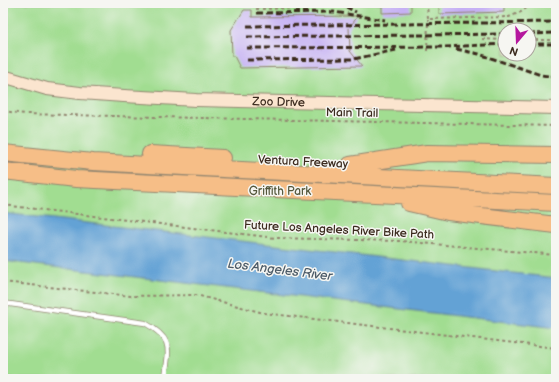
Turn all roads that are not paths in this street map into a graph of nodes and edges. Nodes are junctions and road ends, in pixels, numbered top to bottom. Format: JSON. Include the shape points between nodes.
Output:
{"nodes":[{"id":1,"x":3,"y":76,"type":"edge"},
{"id":2,"x":556,"y":108,"type":"edge"},
{"id":3,"x":3,"y":143,"type":"edge"},
{"id":4,"x":3,"y":153,"type":"edge"},
{"id":5,"x":556,"y":155,"type":"edge"},
{"id":6,"x":3,"y":162,"type":"edge"},
{"id":7,"x":350,"y":165,"type":"junction"},
{"id":8,"x":3,"y":172,"type":"edge"},
{"id":9,"x":556,"y":175,"type":"edge"},
{"id":10,"x":556,"y":186,"type":"edge"},
{"id":11,"x":556,"y":192,"type":"edge"},
{"id":12,"x":375,"y":194,"type":"junction"},
{"id":13,"x":556,"y":203,"type":"edge"},
{"id":14,"x":556,"y":225,"type":"edge"},
{"id":15,"x":3,"y":303,"type":"edge"},
{"id":16,"x":165,"y":379,"type":"edge"}],
"edges":[{"from":1,"to":2,"type":"street","name":"Zoo Drive","via":[[47,89],[124,96]]},
{"from":3,"to":7,"type":"highway","name":"Ventura Freeway","via":[[75,150]]},
{"from":4,"to":10,"type":"highway","via":[[93,162]]},
{"from":5,"to":7,"type":"highway","via":[[427,153]]},
{"from":6,"to":11,"type":"highway","via":[[99,170]]},
{"from":7,"to":9,"type":"highway","name":"Ventura Freeway"},
{"from":8,"to":12,"type":"highway","via":[[76,179]]},
{"from":12,"to":13,"type":"highway"},
{"from":12,"to":14,"type":"highway","via":[[448,212]]},
{"from":15,"to":16,"type":"lane","via":[[145,324],[165,338],[168,348]]}]}
